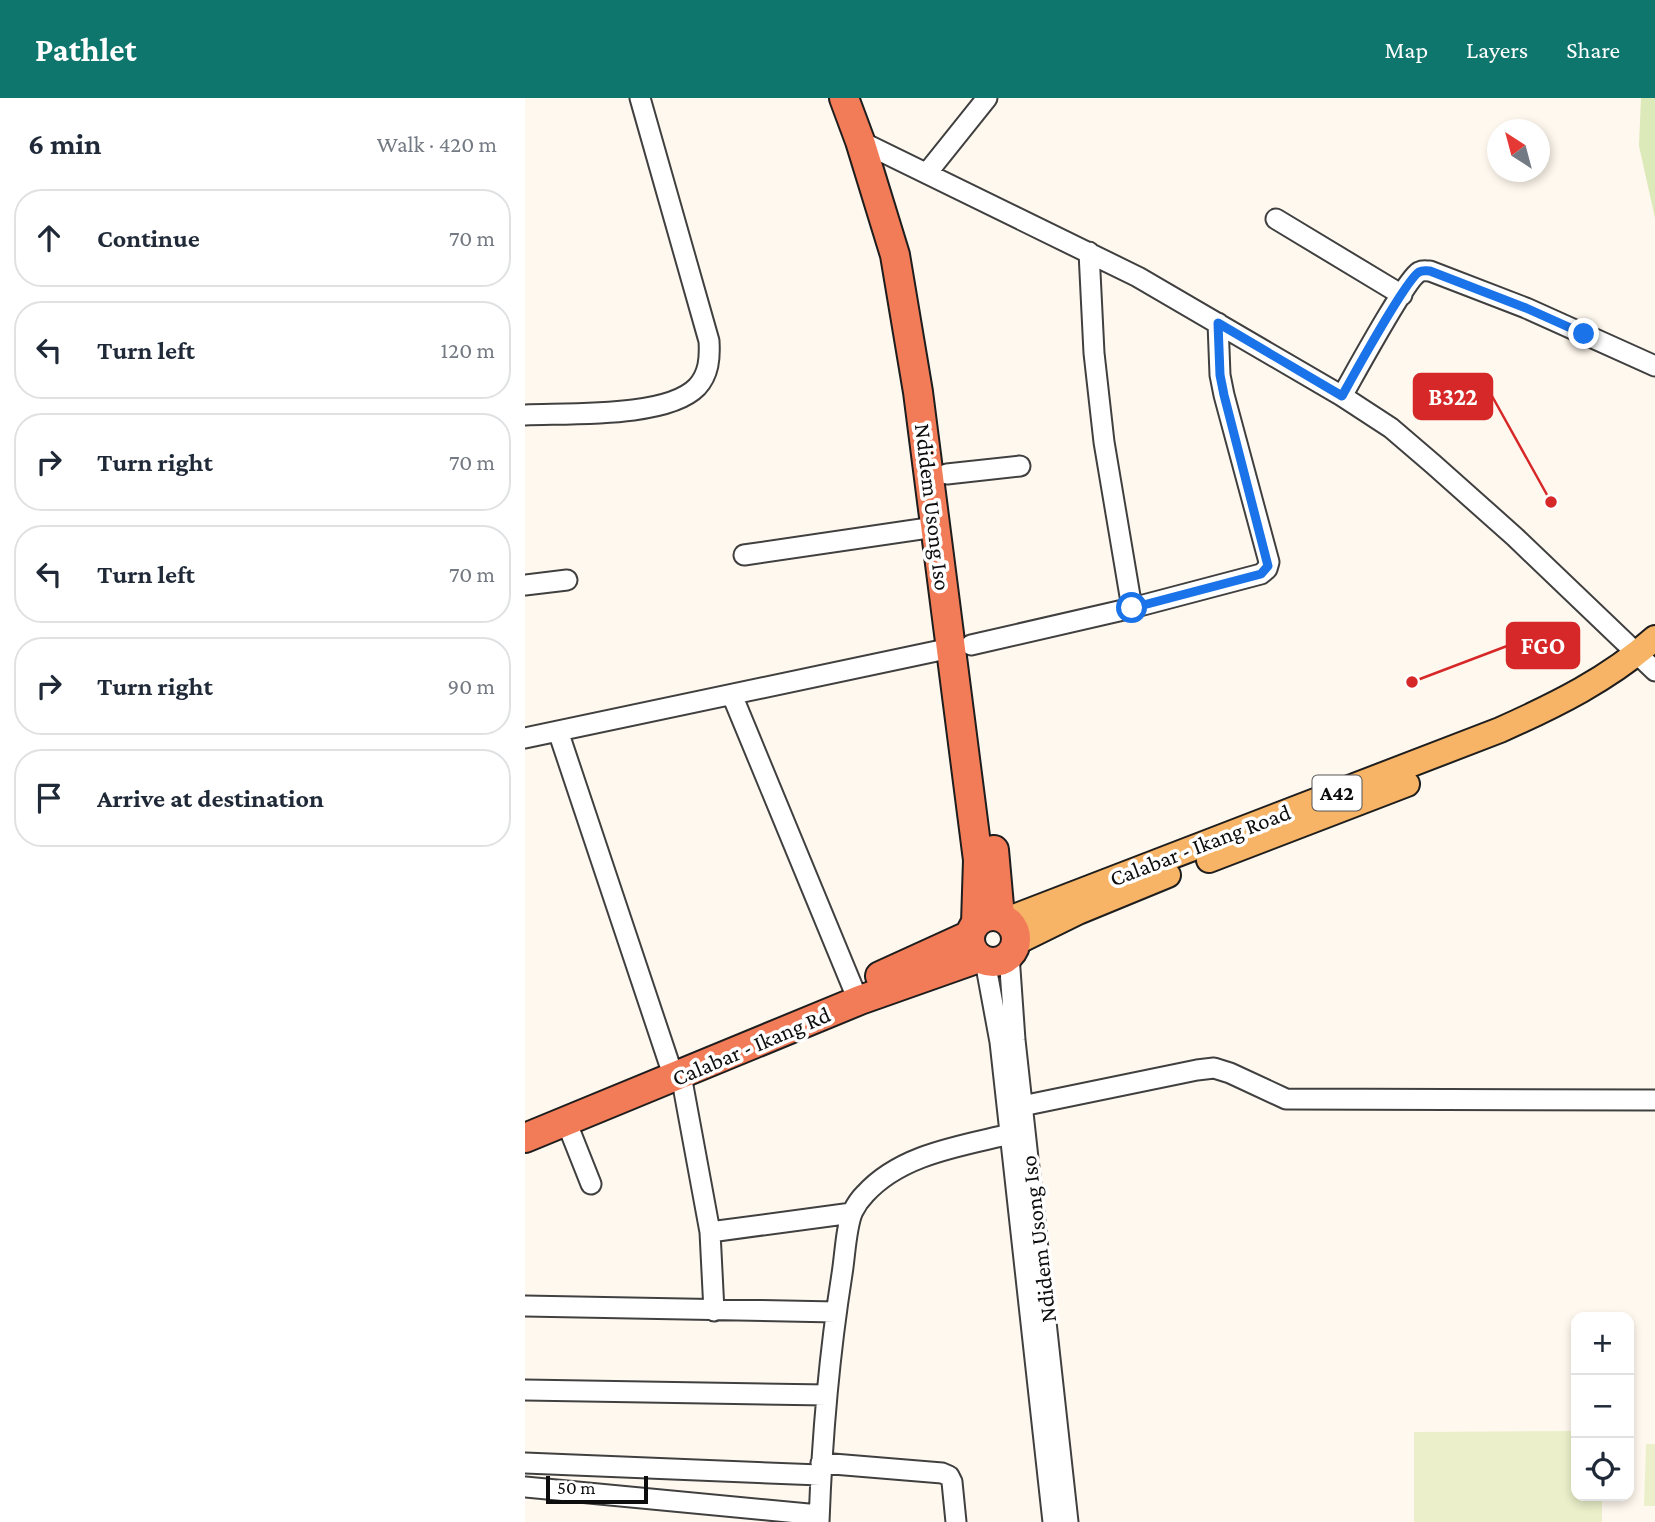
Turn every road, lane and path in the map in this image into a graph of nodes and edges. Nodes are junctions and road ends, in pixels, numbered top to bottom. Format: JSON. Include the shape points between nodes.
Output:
{"nodes":[{"id":1,"x":640,"y":98,"type":"edge"},
{"id":2,"x":844,"y":98,"type":"edge"},
{"id":3,"x":863,"y":98,"type":"edge"},
{"id":4,"x":987,"y":98,"type":"edge"},
{"id":5,"x":872,"y":147,"type":"junction"},
{"id":6,"x":927,"y":173,"type":"junction"},
{"id":7,"x":1276,"y":219,"type":"dead end"},
{"id":8,"x":1089,"y":252,"type":"junction"},
{"id":9,"x":1402,"y":295,"type":"junction"},
{"id":10,"x":1218,"y":323,"type":"junction"},
{"id":11,"x":1655,"y":366,"type":"edge"},
{"id":12,"x":1342,"y":396,"type":"junction"},
{"id":13,"x":525,"y":415,"type":"edge"},
{"id":14,"x":1020,"y":466,"type":"dead end"},
{"id":15,"x":947,"y":474,"type":"junction"},
{"id":16,"x":935,"y":527,"type":"junction"},
{"id":17,"x":744,"y":555,"type":"dead end"},
{"id":18,"x":568,"y":580,"type":"dead end"},
{"id":19,"x":525,"y":585,"type":"edge"},
{"id":20,"x":1132,"y":608,"type":"junction"},
{"id":21,"x":961,"y":647,"type":"junction"},
{"id":22,"x":1650,"y":657,"type":"edge"},
{"id":23,"x":732,"y":695,"type":"junction"},
{"id":24,"x":558,"y":731,"type":"junction"},
{"id":25,"x":525,"y":738,"type":"edge"},
{"id":26,"x":992,"y":939,"type":"junction"},
{"id":27,"x":853,"y":988,"type":"junction"},
{"id":28,"x":675,"y":1069,"type":"junction"},
{"id":29,"x":1655,"y":1100,"type":"edge"},
{"id":30,"x":1022,"y":1106,"type":"junction"},
{"id":31,"x":566,"y":1121,"type":"junction"},
{"id":32,"x":525,"y":1124,"type":"edge"},
{"id":33,"x":1010,"y":1134,"type":"junction"},
{"id":34,"x":525,"y":1138,"type":"edge"},
{"id":35,"x":591,"y":1185,"type":"dead end"},
{"id":36,"x":852,"y":1213,"type":"junction"},
{"id":37,"x":710,"y":1232,"type":"junction"},
{"id":38,"x":525,"y":1306,"type":"edge"},
{"id":39,"x":714,"y":1311,"type":"junction"},
{"id":40,"x":836,"y":1312,"type":"junction"},
{"id":41,"x":525,"y":1390,"type":"edge"},
{"id":42,"x":827,"y":1395,"type":"junction"},
{"id":43,"x":525,"y":1462,"type":"edge"},
{"id":44,"x":821,"y":1469,"type":"junction"},
{"id":45,"x":525,"y":1488,"type":"edge"},
{"id":46,"x":819,"y":1518,"type":"edge"},
{"id":47,"x":956,"y":1522,"type":"edge"},
{"id":48,"x":1053,"y":1522,"type":"edge"},
{"id":49,"x":1069,"y":1522,"type":"edge"}],
"edges":[{"from":1,"to":13,"type":"street","via":[[709,341],[705,375],[684,396],[641,410]]},
{"from":2,"to":5,"type":"highway","name":"Ndidem Usong Iso"},
{"from":3,"to":5,"type":"highway","name":"Ndidem Usong Iso"},
{"from":4,"to":6,"type":"street"},
{"from":5,"to":6,"type":"street"},
{"from":5,"to":15,"type":"highway","name":"Ndidem Usong Iso","via":[[922,297]]},
{"from":5,"to":16,"type":"highway","name":"Ndidem Usong Iso","via":[[918,392]]},
{"from":6,"to":8,"type":"street"},
{"from":7,"to":9,"type":"street"},
{"from":8,"to":10,"type":"street"},
{"from":8,"to":20,"type":"street","via":[[1104,442]]},
{"from":9,"to":11,"type":"street","via":[[1417,273],[1430,271]]},
{"from":9,"to":12,"type":"street"},
{"from":10,"to":12,"type":"street"},
{"from":10,"to":20,"type":"street","via":[[1224,395],[1268,566],[1261,574]]},
{"from":12,"to":22,"type":"street","via":[[1409,443]]},
{"from":14,"to":15,"type":"street"},
{"from":15,"to":21,"type":"highway","name":"Ndidem Usong Iso"},
{"from":16,"to":17,"type":"street"},
{"from":16,"to":21,"type":"highway","name":"Ndidem Usong Iso"},
{"from":18,"to":19,"type":"street"},
{"from":20,"to":21,"type":"street"},
{"from":21,"to":23,"type":"street"},
{"from":21,"to":26,"type":"highway","name":"Ndidem Usong Iso","via":[[978,860]]},
{"from":22,"to":26,"type":"main road","name":"Calabar - Ikang Road","number":"A42","via":[[1615,688],[1520,740],[1078,912]]},
{"from":23,"to":24,"type":"street"},
{"from":23,"to":27,"type":"street"},
{"from":24,"to":25,"type":"street"},
{"from":24,"to":28,"type":"street"},
{"from":26,"to":27,"type":"highway","name":"Calabar - Ikang Rd"},
{"from":26,"to":28,"type":"highway","name":"Calabar - Ikang Rd","via":[[860,1000]]},
{"from":26,"to":30,"type":"street","name":"Ndidem Usong Iso"},
{"from":26,"to":33,"type":"street","name":"Ndidem Usong Iso"},
{"from":27,"to":28,"type":"highway","name":"Calabar - Ikang Rd"},
{"from":28,"to":31,"type":"highway","name":"Calabar - Ikang Rd"},
{"from":28,"to":32,"type":"highway","name":"Calabar - Ikang Rd"},
{"from":28,"to":37,"type":"street"},
{"from":29,"to":30,"type":"street","via":[[1286,1098],[1214,1068]]},
{"from":30,"to":49,"type":"street","name":"Ndidem Usong Iso"},
{"from":31,"to":34,"type":"highway","name":"Calabar - Ikang Rd"},
{"from":31,"to":35,"type":"street"},
{"from":33,"to":36,"type":"street","via":[[912,1162],[870,1189]]},
{"from":33,"to":48,"type":"street","name":"Ndidem Usong Iso"},
{"from":36,"to":37,"type":"street"},
{"from":36,"to":40,"type":"street"},
{"from":37,"to":39,"type":"street"},
{"from":38,"to":39,"type":"street"},
{"from":39,"to":40,"type":"street"},
{"from":40,"to":42,"type":"street"},
{"from":41,"to":42,"type":"street"},
{"from":42,"to":44,"type":"street"},
{"from":43,"to":44,"type":"street"},
{"from":44,"to":46,"type":"street"},
{"from":44,"to":47,"type":"street","via":[[942,1473],[952,1482]]},
{"from":45,"to":46,"type":"street"}]}
